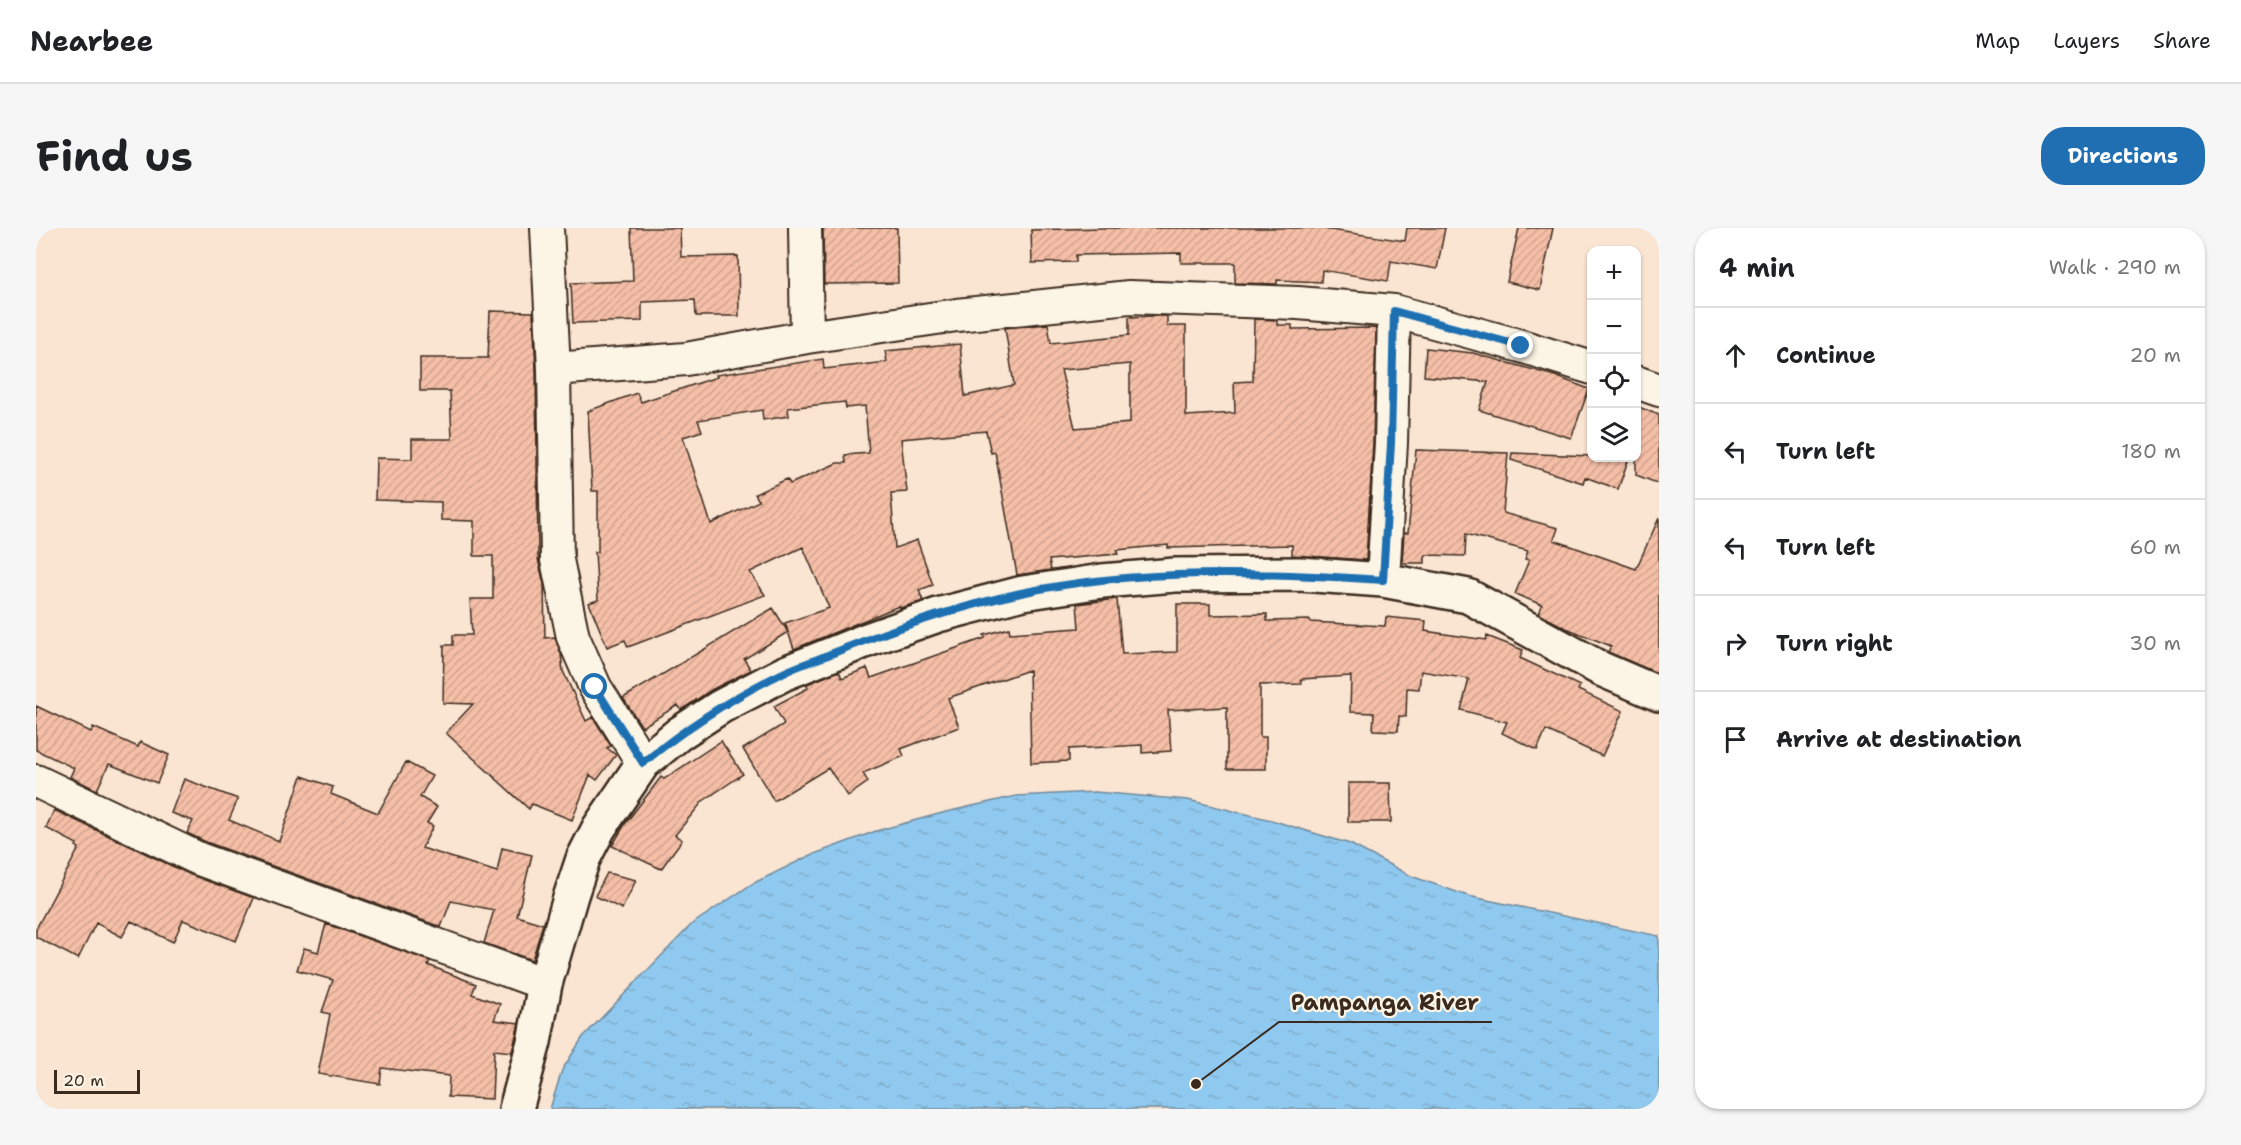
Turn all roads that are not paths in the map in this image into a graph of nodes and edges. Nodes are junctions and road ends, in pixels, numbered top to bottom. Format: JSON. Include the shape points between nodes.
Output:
{"nodes":[{"id":1,"x":547,"y":228,"type":"edge"},
{"id":2,"x":805,"y":228,"type":"edge"},
{"id":3,"x":1394,"y":311,"type":"junction"},
{"id":4,"x":807,"y":337,"type":"junction"},
{"id":5,"x":1587,"y":366,"type":"edge"},
{"id":6,"x":554,"y":369,"type":"junction"},
{"id":7,"x":1641,"y":384,"type":"edge"},
{"id":8,"x":1659,"y":390,"type":"edge"},
{"id":9,"x":1383,"y":580,"type":"junction"},
{"id":10,"x":1659,"y":694,"type":"edge"},
{"id":11,"x":643,"y":763,"type":"junction"},
{"id":12,"x":36,"y":781,"type":"edge"},
{"id":13,"x":545,"y":984,"type":"junction"},
{"id":14,"x":516,"y":1109,"type":"edge"}],
"edges":[{"from":1,"to":6,"type":"street"},
{"from":2,"to":4,"type":"street"},
{"from":3,"to":4,"type":"street","via":[[1128,297],[957,315]]},
{"from":3,"to":5,"type":"street"},
{"from":3,"to":9,"type":"street"},
{"from":4,"to":6,"type":"street","via":[[686,359]]},
{"from":6,"to":11,"type":"street","via":[[557,560],[573,637],[595,687]]},
{"from":7,"to":8,"type":"street"},
{"from":9,"to":10,"type":"street","via":[[1468,596],[1601,669]]},
{"from":9,"to":11,"type":"street","via":[[1300,574],[1175,575],[1023,593],[938,615],[784,672],[720,707]]},
{"from":11,"to":13,"type":"street","via":[[599,828],[583,860]]},
{"from":12,"to":13,"type":"street","via":[[199,860]]},
{"from":13,"to":14,"type":"street"}]}
